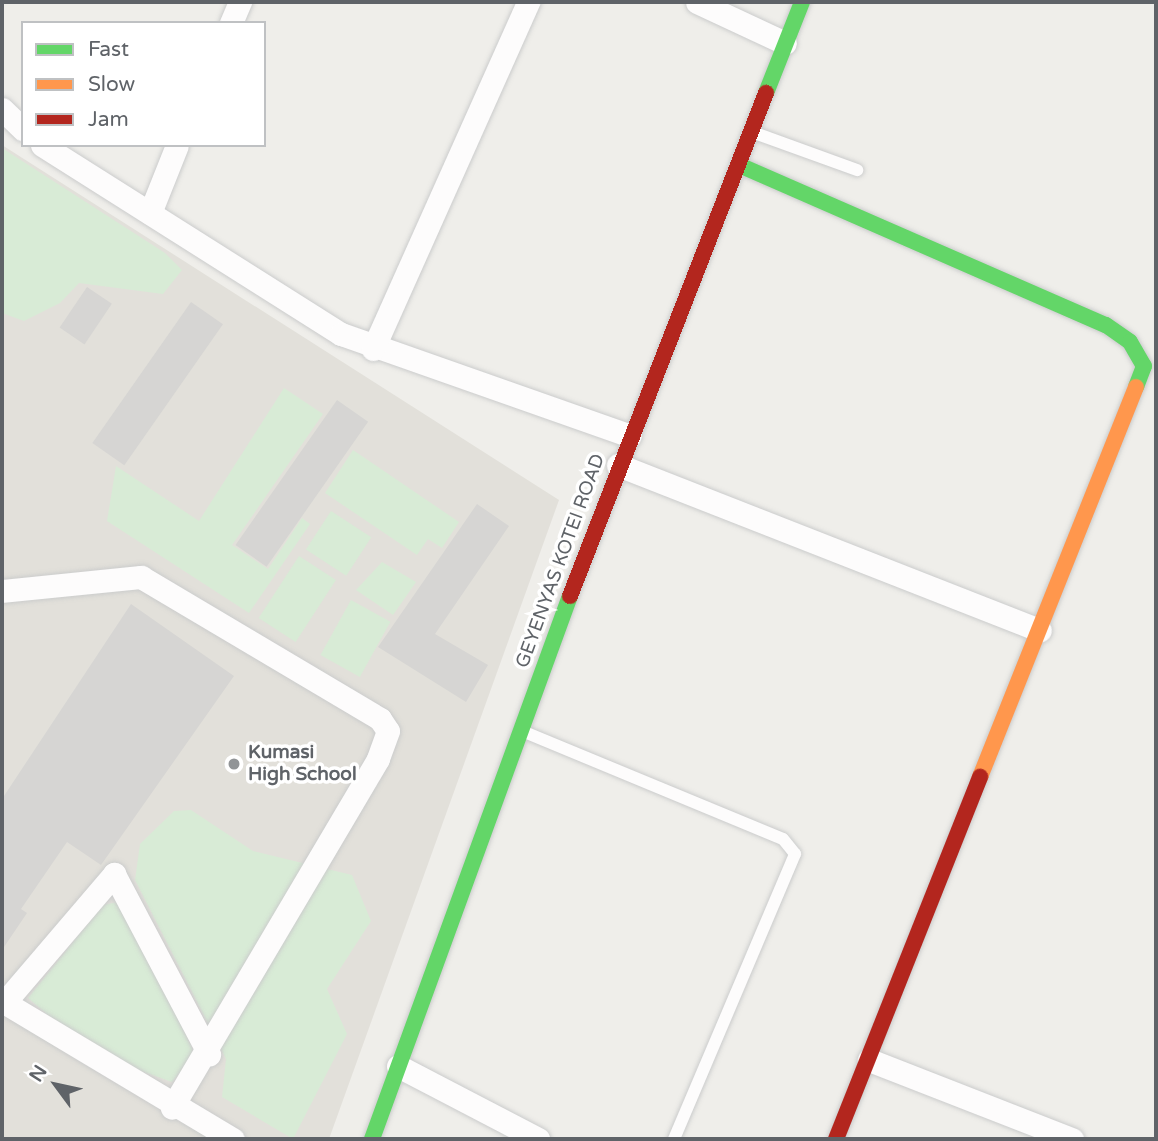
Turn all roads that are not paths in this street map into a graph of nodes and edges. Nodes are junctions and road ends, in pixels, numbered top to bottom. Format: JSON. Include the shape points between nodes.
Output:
{"nodes":[{"id":1,"x":240,"y":2,"type":"edge"},
{"id":2,"x":528,"y":2,"type":"edge"},
{"id":3,"x":697,"y":2,"type":"edge"},
{"id":4,"x":802,"y":2,"type":"edge"},
{"id":5,"x":232,"y":21,"type":"edge"},
{"id":6,"x":785,"y":43,"type":"junction"},
{"id":7,"x":2,"y":109,"type":"edge"},
{"id":8,"x":21,"y":127,"type":"edge"},
{"id":9,"x":752,"y":132,"type":"junction"},
{"id":10,"x":45,"y":147,"type":"edge"},
{"id":11,"x":176,"y":147,"type":"edge"},
{"id":12,"x":739,"y":166,"type":"junction"},
{"id":13,"x":857,"y":170,"type":"dead end"},
{"id":14,"x":149,"y":213,"type":"junction"},
{"id":15,"x":373,"y":349,"type":"junction"},
{"id":16,"x":630,"y":436,"type":"junction"},
{"id":17,"x":618,"y":465,"type":"junction"},
{"id":18,"x":2,"y":591,"type":"edge"},
{"id":19,"x":1040,"y":630,"type":"junction"},
{"id":20,"x":521,"y":730,"type":"junction"},
{"id":21,"x":3,"y":1002,"type":"edge"},
{"id":22,"x":209,"y":1054,"type":"junction"},
{"id":23,"x":869,"y":1059,"type":"junction"},
{"id":24,"x":398,"y":1066,"type":"junction"},
{"id":25,"x":172,"y":1108,"type":"junction"},
{"id":26,"x":233,"y":1139,"type":"edge"},
{"id":27,"x":372,"y":1139,"type":"edge"},
{"id":28,"x":538,"y":1139,"type":"edge"},
{"id":29,"x":674,"y":1139,"type":"edge"},
{"id":30,"x":836,"y":1139,"type":"edge"},
{"id":31,"x":1072,"y":1139,"type":"edge"}],
"edges":[{"from":1,"to":5,"type":"street"},
{"from":2,"to":15,"type":"street"},
{"from":3,"to":6,"type":"street"},
{"from":4,"to":6,"type":"street","name":"GEYENYAS KOTEI ROAD"},
{"from":6,"to":9,"type":"street","name":"GEYENYAS KOTEI ROAD"},
{"from":7,"to":8,"type":"street"},
{"from":9,"to":12,"type":"street","name":"GEYENYAS KOTEI ROAD"},
{"from":9,"to":13,"type":"lane"},
{"from":10,"to":14,"type":"street"},
{"from":11,"to":14,"type":"street"},
{"from":12,"to":16,"type":"street","name":"GEYENYAS KOTEI ROAD"},
{"from":12,"to":19,"type":"street","via":[[1106,325],[1130,342],[1144,366],[1132,408]]},
{"from":14,"to":15,"type":"street"},
{"from":15,"to":16,"type":"street"},
{"from":16,"to":17,"type":"street","name":"GEYENYAS KOTEI ROAD"},
{"from":17,"to":19,"type":"street"},
{"from":17,"to":20,"type":"street","name":"GEYENYAS KOTEI ROAD"},
{"from":18,"to":22,"type":"street","via":[[141,577],[380,719],[388,731],[378,759]]},
{"from":19,"to":23,"type":"street"},
{"from":20,"to":24,"type":"street","name":"GEYENYAS KOTEI ROAD"},
{"from":20,"to":29,"type":"lane","via":[[783,839],[795,854]]},
{"from":21,"to":22,"type":"street","via":[[114,874]]},
{"from":21,"to":25,"type":"street"},
{"from":22,"to":25,"type":"street"},
{"from":23,"to":30,"type":"street"},
{"from":23,"to":31,"type":"street"},
{"from":24,"to":27,"type":"street","name":"GEYENYAS KOTEI ROAD"},
{"from":24,"to":28,"type":"street"},
{"from":25,"to":26,"type":"street"}]}
